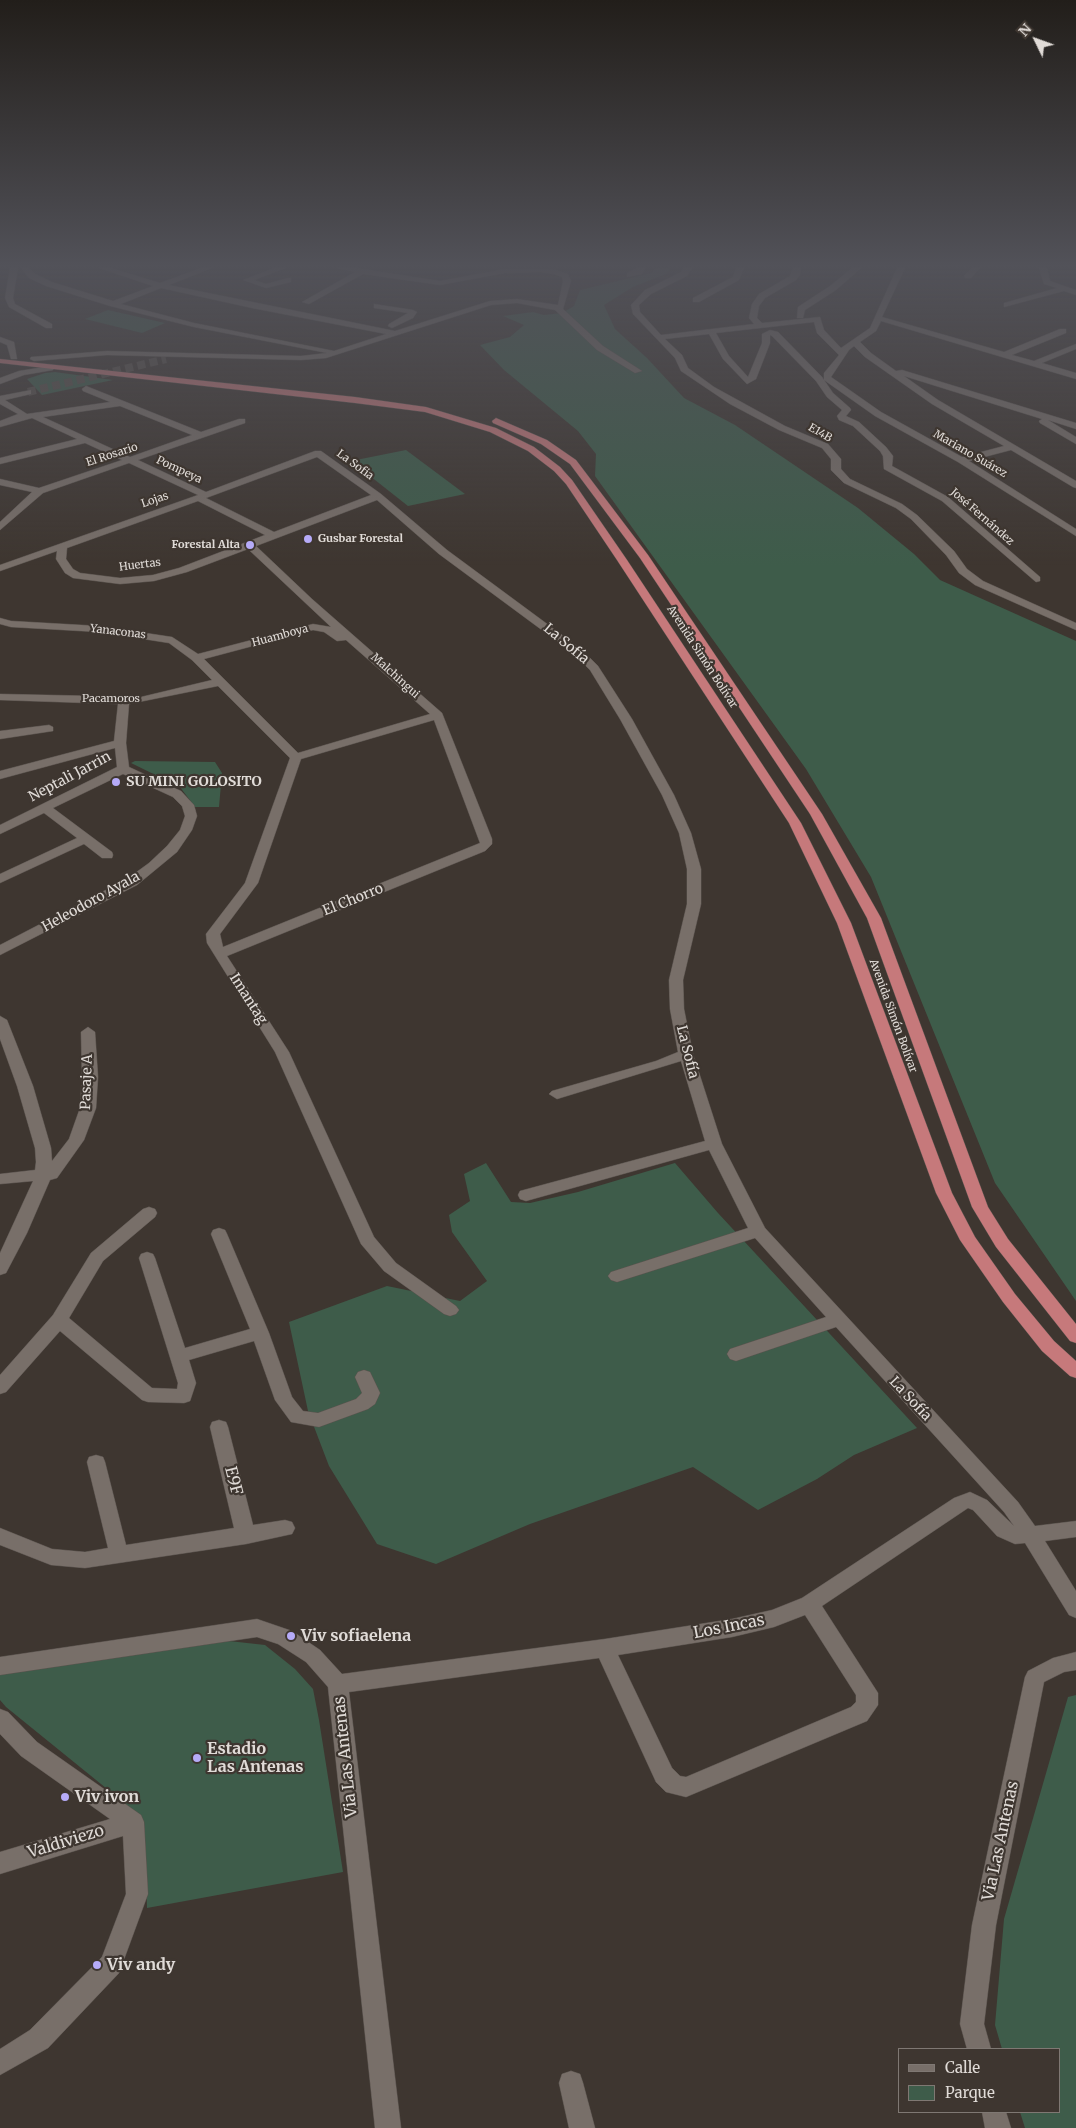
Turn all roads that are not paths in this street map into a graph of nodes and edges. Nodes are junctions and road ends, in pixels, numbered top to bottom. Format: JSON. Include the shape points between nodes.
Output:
{"nodes":[{"id":1,"x":45,"y":367,"type":"edge"},
{"id":2,"x":106,"y":367,"type":"edge"},
{"id":3,"x":632,"y":367,"type":"edge"},
{"id":4,"x":683,"y":367,"type":"edge"},
{"id":5,"x":735,"y":367,"type":"edge"},
{"id":6,"x":757,"y":367,"type":"edge"},
{"id":7,"x":812,"y":367,"type":"edge"},
{"id":8,"x":833,"y":367,"type":"edge"},
{"id":9,"x":888,"y":367,"type":"edge"},
{"id":10,"x":1046,"y":367,"type":"edge"},
{"id":11,"x":50,"y":368,"type":"junction"},
{"id":12,"x":638,"y":371,"type":"dead end"},
{"id":13,"x":895,"y":372,"type":"junction"},
{"id":14,"x":1076,"y":376,"type":"edge"},
{"id":15,"x":824,"y":378,"type":"junction"},
{"id":16,"x":4,"y":380,"type":"edge"},
{"id":17,"x":86,"y":388,"type":"dead end"},
{"id":18,"x":22,"y":389,"type":"junction"},
{"id":19,"x":0,"y":392,"type":"edge"},
{"id":20,"x":0,"y":400,"type":"edge"},
{"id":21,"x":121,"y":403,"type":"junction"},
{"id":22,"x":454,"y":408,"type":"dead end"},
{"id":23,"x":1033,"y":412,"type":"junction"},
{"id":24,"x":34,"y":416,"type":"junction"},
{"id":25,"x":22,"y":417,"type":"junction"},
{"id":26,"x":489,"y":418,"type":"dead end"},
{"id":27,"x":242,"y":421,"type":"dead end"},
{"id":28,"x":0,"y":424,"type":"edge"},
{"id":29,"x":1076,"y":426,"type":"edge"},
{"id":30,"x":202,"y":436,"type":"junction"},
{"id":31,"x":86,"y":440,"type":"junction"},
{"id":32,"x":1076,"y":441,"type":"edge"},
{"id":33,"x":1013,"y":447,"type":"junction"},
{"id":34,"x":318,"y":453,"type":"joint"},
{"id":35,"x":132,"y":460,"type":"junction"},
{"id":36,"x":961,"y":460,"type":"junction"},
{"id":37,"x":0,"y":461,"type":"edge"},
{"id":38,"x":0,"y":482,"type":"edge"},
{"id":39,"x":1076,"y":484,"type":"edge"},
{"id":40,"x":40,"y":491,"type":"junction"},
{"id":41,"x":203,"y":496,"type":"junction"},
{"id":42,"x":378,"y":496,"type":"junction"},
{"id":43,"x":0,"y":527,"type":"edge"},
{"id":44,"x":1076,"y":533,"type":"edge"},
{"id":45,"x":274,"y":536,"type":"junction"},
{"id":46,"x":250,"y":545,"type":"junction"},
{"id":47,"x":62,"y":546,"type":"junction"},
{"id":48,"x":0,"y":568,"type":"edge"},
{"id":49,"x":1036,"y":579,"type":"dead end"},
{"id":50,"x":0,"y":621,"type":"edge"},
{"id":51,"x":1076,"y":627,"type":"edge"},
{"id":52,"x":361,"y":646,"type":"junction"},
{"id":53,"x":196,"y":658,"type":"junction"},
{"id":54,"x":219,"y":682,"type":"junction"},
{"id":55,"x":0,"y":697,"type":"edge"},
{"id":56,"x":124,"y":701,"type":"junction"},
{"id":57,"x":438,"y":714,"type":"junction"},
{"id":58,"x":49,"y":729,"type":"dead end"},
{"id":59,"x":0,"y":735,"type":"edge"},
{"id":60,"x":120,"y":742,"type":"junction"},
{"id":61,"x":296,"y":757,"type":"junction"},
{"id":62,"x":122,"y":769,"type":"junction"},
{"id":63,"x":0,"y":775,"type":"edge"},
{"id":64,"x":45,"y":808,"type":"junction"},
{"id":65,"x":0,"y":830,"type":"edge"},
{"id":66,"x":85,"y":839,"type":"junction"},
{"id":67,"x":486,"y":844,"type":"joint"},
{"id":68,"x":107,"y":855,"type":"dead end"},
{"id":69,"x":0,"y":879,"type":"edge"},
{"id":70,"x":0,"y":951,"type":"edge"},
{"id":71,"x":219,"y":954,"type":"junction"},
{"id":72,"x":0,"y":1020,"type":"edge"},
{"id":73,"x":88,"y":1032,"type":"dead end"},
{"id":74,"x":686,"y":1054,"type":"junction"},
{"id":75,"x":557,"y":1094,"type":"dead end"},
{"id":76,"x":714,"y":1144,"type":"junction"},
{"id":77,"x":43,"y":1176,"type":"junction"},
{"id":78,"x":0,"y":1179,"type":"edge"},
{"id":79,"x":526,"y":1195,"type":"dead end"},
{"id":80,"x":149,"y":1213,"type":"dead end"},
{"id":81,"x":758,"y":1231,"type":"junction"},
{"id":82,"x":219,"y":1234,"type":"dead end"},
{"id":83,"x":147,"y":1258,"type":"dead end"},
{"id":84,"x":0,"y":1269,"type":"edge"},
{"id":85,"x":617,"y":1276,"type":"dead end"},
{"id":86,"x":450,"y":1310,"type":"dead end"},
{"id":87,"x":59,"y":1320,"type":"junction"},
{"id":88,"x":837,"y":1320,"type":"junction"},
{"id":89,"x":260,"y":1333,"type":"junction"},
{"id":90,"x":1076,"y":1336,"type":"edge"},
{"id":91,"x":736,"y":1354,"type":"dead end"},
{"id":92,"x":178,"y":1357,"type":"junction"},
{"id":93,"x":1076,"y":1371,"type":"edge"},
{"id":94,"x":364,"y":1377,"type":"dead end"},
{"id":95,"x":0,"y":1386,"type":"edge"},
{"id":96,"x":219,"y":1427,"type":"dead end"},
{"id":97,"x":96,"y":1462,"type":"dead end"},
{"id":98,"x":285,"y":1528,"type":"dead end"},
{"id":99,"x":1076,"y":1529,"type":"edge"},
{"id":100,"x":1031,"y":1535,"type":"junction"},
{"id":101,"x":0,"y":1536,"type":"edge"},
{"id":102,"x":246,"y":1536,"type":"junction"},
{"id":103,"x":119,"y":1555,"type":"junction"},
{"id":104,"x":809,"y":1604,"type":"junction"},
{"id":105,"x":1076,"y":1609,"type":"edge"},
{"id":106,"x":605,"y":1648,"type":"junction"},
{"id":107,"x":1076,"y":1661,"type":"edge"},
{"id":108,"x":0,"y":1666,"type":"edge"},
{"id":109,"x":338,"y":1684,"type":"junction"},
{"id":110,"x":0,"y":1719,"type":"edge"},
{"id":111,"x":133,"y":1822,"type":"junction"},
{"id":112,"x":0,"y":1863,"type":"edge"},
{"id":113,"x":979,"y":2048,"type":"edge"},
{"id":114,"x":0,"y":2063,"type":"edge"},
{"id":115,"x":571,"y":2083,"type":"dead end"},
{"id":116,"x":994,"y":2113,"type":"edge"},
{"id":117,"x":388,"y":2128,"type":"edge"},
{"id":118,"x":582,"y":2128,"type":"edge"},
{"id":119,"x":998,"y":2128,"type":"edge"}],
"edges":[{"from":1,"to":11,"type":"highway","name":"Avenida Simón Bolívar"},
{"from":2,"to":22,"type":"highway","via":[[366,394]]},
{"from":3,"to":12,"type":"street"},
{"from":4,"to":51,"type":"street","name":"E14B","via":[[712,389],[782,428],[825,446],[836,458],[836,470],[847,481],[899,506],[914,517],[950,553],[962,571],[979,584]]},
{"from":5,"to":6,"type":"street","name":"Mariano Suárez","via":[[745,380],[752,379]]},
{"from":7,"to":15,"type":"street","name":"Mariano Suárez"},
{"from":8,"to":15,"type":"street"},
{"from":9,"to":13,"type":"street"},
{"from":10,"to":14,"type":"street"},
{"from":11,"to":16,"type":"street"},
{"from":11,"to":93,"type":"highway","name":"Avenida Simón Bolívar","via":[[426,410],[493,430],[531,449],[557,468],[622,560],[794,823],[844,923],[944,1193],[964,1232],[1014,1305],[1048,1346]]},
{"from":13,"to":23,"type":"street"},
{"from":13,"to":33,"type":"street","via":[[935,402]]},
{"from":15,"to":36,"type":"street","name":"Mariano Suárez","via":[[878,414]]},
{"from":15,"to":49,"type":"street","name":"José Fernández","via":[[830,395],[847,410],[842,418],[856,424],[883,449],[888,456],[887,467],[945,499]]},
{"from":16,"to":18,"type":"street","via":[[6,384]]},
{"from":17,"to":21,"type":"street"},
{"from":18,"to":19,"type":"street"},
{"from":18,"to":20,"type":"street"},
{"from":20,"to":25,"type":"street","via":[[21,412]]},
{"from":21,"to":24,"type":"street"},
{"from":21,"to":30,"type":"street"},
{"from":23,"to":29,"type":"street"},
{"from":23,"to":32,"type":"street","via":[[1037,418]]},
{"from":24,"to":25,"type":"street"},
{"from":24,"to":31,"type":"street","name":"Pompeya"},
{"from":25,"to":28,"type":"street"},
{"from":26,"to":90,"type":"highway","name":"Avenida Simón Bolívar","via":[[544,442],[573,462],[644,557],[816,814],[874,918],[980,1207],[1002,1244]]},
{"from":27,"to":30,"type":"street","name":"El Rosario"},
{"from":30,"to":35,"type":"street","name":"El Rosario"},
{"from":31,"to":35,"type":"street","name":"Pompeya"},
{"from":31,"to":37,"type":"street"},
{"from":33,"to":36,"type":"street"},
{"from":33,"to":39,"type":"street"},
{"from":34,"to":41,"type":"street","name":"Lojas"},
{"from":34,"to":42,"type":"street","name":"La Sofia"},
{"from":35,"to":40,"type":"street","name":"El Rosario"},
{"from":35,"to":41,"type":"street","name":"Pompeya"},
{"from":36,"to":44,"type":"street","name":"Mariano Suárez"},
{"from":38,"to":40,"type":"street"},
{"from":40,"to":43,"type":"street","name":"El Rosario"},
{"from":41,"to":45,"type":"street","name":"Pompeya"},
{"from":41,"to":47,"type":"street","name":"Lojas"},
{"from":42,"to":45,"type":"street","name":"Huertas"},
{"from":42,"to":74,"type":"street","name":"La Sofía","via":[[443,552],[559,636],[594,668],[668,794],[685,833],[694,869],[694,904],[676,980],[677,1009]]},
{"from":45,"to":46,"type":"street","name":"Huertas"},
{"from":46,"to":47,"type":"street","name":"Huertas","via":[[183,570],[154,578],[120,581],[90,579],[69,571],[62,559]]},
{"from":46,"to":52,"type":"street","name":"Malchingui"},
{"from":47,"to":48,"type":"street","name":"Lojas"},
{"from":50,"to":53,"type":"street","name":"Yanaconas","via":[[166,638]]},
{"from":52,"to":53,"type":"street","name":"Huamboya","via":[[348,644],[328,629],[313,627]]},
{"from":52,"to":57,"type":"street","name":"Malchingui"},
{"from":53,"to":54,"type":"street","name":"Yanaconas"},
{"from":54,"to":56,"type":"street","name":"Pacamoros","via":[[142,700]]},
{"from":54,"to":61,"type":"street"},
{"from":55,"to":56,"type":"street","name":"Pacamoros"},
{"from":56,"to":60,"type":"street","name":"Neptali Jarrin"},
{"from":57,"to":61,"type":"street"},
{"from":57,"to":67,"type":"street","name":"Malchingui"},
{"from":58,"to":59,"type":"street"},
{"from":60,"to":62,"type":"street","name":"Neptali Jarrin"},
{"from":60,"to":63,"type":"street"},
{"from":61,"to":71,"type":"street","name":"Imantag","via":[[251,883],[213,934]]},
{"from":62,"to":64,"type":"street","name":"Neptali Jarrin"},
{"from":62,"to":70,"type":"street","name":"Heleodoro Ayala","via":[[177,794],[188,805],[191,816],[186,830],[172,849],[132,882]]},
{"from":64,"to":65,"type":"street","name":"Neptali Jarrin"},
{"from":64,"to":66,"type":"street"},
{"from":66,"to":68,"type":"street"},
{"from":66,"to":69,"type":"street"},
{"from":67,"to":71,"type":"street","name":"El Chorro"},
{"from":71,"to":86,"type":"street","name":"Imantag","via":[[282,1052],[367,1240],[390,1267]]},
{"from":72,"to":77,"type":"street","via":[[25,1086],[43,1148]]},
{"from":73,"to":77,"type":"street","name":"Pasaje A","via":[[90,1077],[86,1118],[61,1162],[51,1174]]},
{"from":74,"to":75,"type":"street"},
{"from":74,"to":76,"type":"street","name":"La Sofía"},
{"from":76,"to":79,"type":"street"},
{"from":76,"to":81,"type":"street","name":"La Sofía"},
{"from":77,"to":78,"type":"street"},
{"from":77,"to":84,"type":"street"},
{"from":80,"to":87,"type":"street","via":[[97,1257]]},
{"from":81,"to":85,"type":"street"},
{"from":81,"to":88,"type":"street","name":"La Sofía"},
{"from":82,"to":89,"type":"street"},
{"from":83,"to":92,"type":"street"},
{"from":87,"to":92,"type":"street","via":[[148,1395],[184,1396],[187,1383]]},
{"from":87,"to":95,"type":"street"},
{"from":88,"to":91,"type":"street"},
{"from":88,"to":100,"type":"street","name":"La Sofía","via":[[1011,1507]]},
{"from":89,"to":92,"type":"street"},
{"from":89,"to":94,"type":"street","via":[[284,1400],[298,1417],[319,1420],[362,1404],[371,1393]]},
{"from":96,"to":102,"type":"street","name":"E9F"},
{"from":97,"to":103,"type":"street"},
{"from":98,"to":102,"type":"street"},
{"from":99,"to":100,"type":"street","name":"Los Incas"},
{"from":100,"to":104,"type":"street","name":"Los Incas","via":[[1015,1536],[1004,1530],[980,1505],[970,1500]]},
{"from":100,"to":105,"type":"street","name":"La Sofía"},
{"from":101,"to":103,"type":"street","via":[[60,1559],[98,1559]]},
{"from":102,"to":103,"type":"street"},
{"from":104,"to":106,"type":"street","name":"Los Incas","via":[[774,1618],[732,1628]]},
{"from":104,"to":106,"type":"street","via":[[866,1693],[867,1705],[859,1714],[686,1787],[674,1785],[664,1775]]},
{"from":106,"to":109,"type":"street","name":"Los Incas"},
{"from":107,"to":113,"type":"street","name":"Via Las Antenas","via":[[1060,1664],[1035,1677],[984,1926],[972,2024]]},
{"from":108,"to":109,"type":"street","name":"Via Las Antenas","via":[[257,1628],[285,1637],[313,1656]]},
{"from":109,"to":117,"type":"street","name":"Via Las Antenas"},
{"from":110,"to":111,"type":"street","via":[[29,1749]]},
{"from":111,"to":112,"type":"street","name":"Valdiviezo"},
{"from":111,"to":114,"type":"street","via":[[137,1894],[111,1965],[39,2039]]},
{"from":115,"to":118,"type":"street"},
{"from":116,"to":119,"type":"street"}]}
